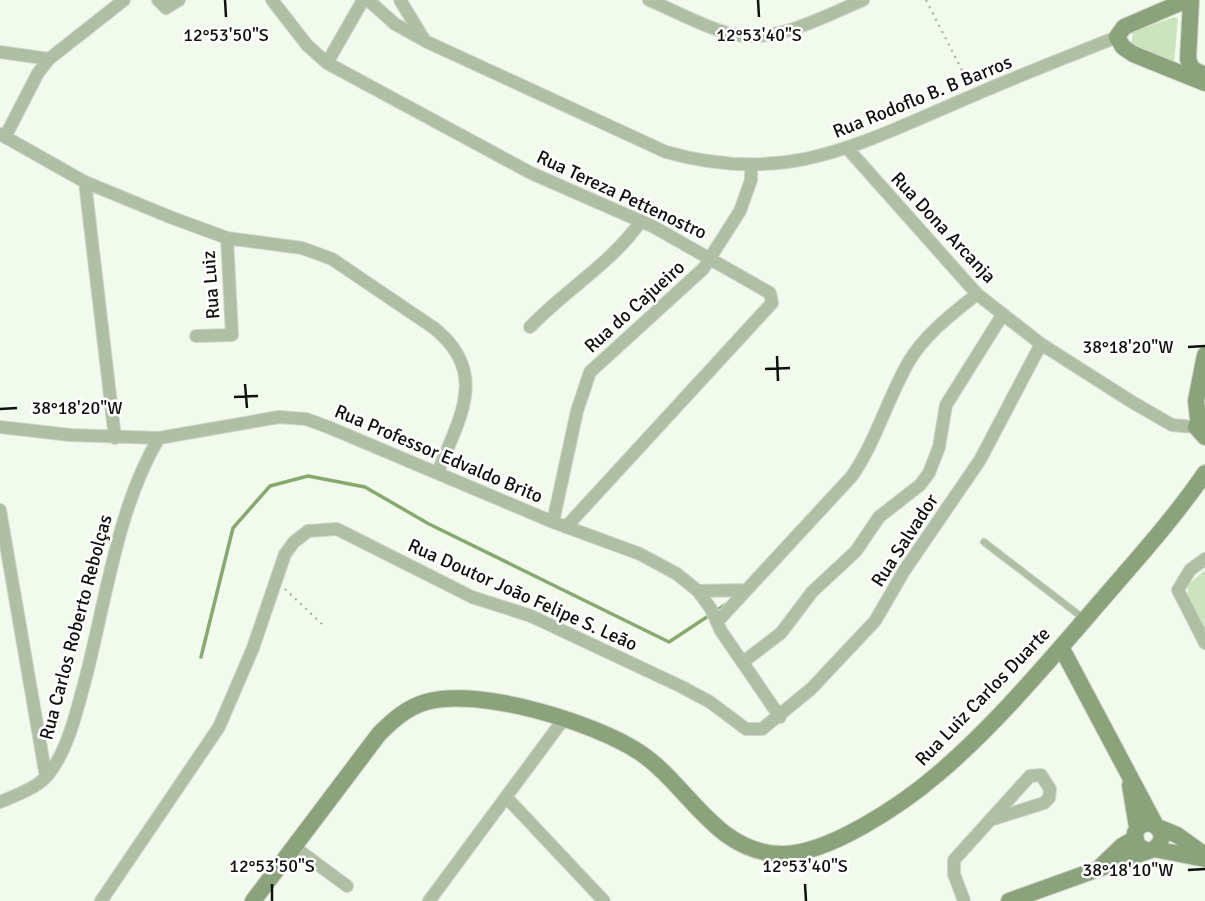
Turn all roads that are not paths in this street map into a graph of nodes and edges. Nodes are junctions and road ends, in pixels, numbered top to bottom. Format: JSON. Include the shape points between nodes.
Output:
{"nodes":[{"id":1,"x":124,"y":0,"type":"edge"},
{"id":2,"x":158,"y":0,"type":"edge"},
{"id":3,"x":179,"y":0,"type":"edge"},
{"id":4,"x":272,"y":0,"type":"edge"},
{"id":5,"x":365,"y":0,"type":"edge"},
{"id":6,"x":400,"y":0,"type":"edge"},
{"id":7,"x":649,"y":0,"type":"edge"},
{"id":8,"x":863,"y":0,"type":"edge"},
{"id":9,"x":1189,"y":0,"type":"edge"},
{"id":10,"x":1117,"y":37,"type":"junction"},
{"id":11,"x":425,"y":41,"type":"junction"},
{"id":12,"x":0,"y":52,"type":"edge"},
{"id":13,"x":50,"y":59,"type":"junction"},
{"id":14,"x":327,"y":63,"type":"junction"},
{"id":15,"x":1205,"y":75,"type":"edge"},
{"id":16,"x":1205,"y":83,"type":"edge"},
{"id":17,"x":3,"y":136,"type":"edge"},
{"id":18,"x":848,"y":149,"type":"junction"},
{"id":19,"x":751,"y":167,"type":"junction"},
{"id":20,"x":85,"y":182,"type":"junction"},
{"id":21,"x":640,"y":221,"type":"junction"},
{"id":22,"x":227,"y":238,"type":"junction"},
{"id":23,"x":711,"y":258,"type":"junction"},
{"id":24,"x":977,"y":294,"type":"junction"},
{"id":25,"x":1003,"y":314,"type":"junction"},
{"id":26,"x":530,"y":327,"type":"dead end"},
{"id":27,"x":196,"y":335,"type":"dead end"},
{"id":28,"x":1041,"y":344,"type":"junction"},
{"id":29,"x":1205,"y":355,"type":"edge"},
{"id":30,"x":1203,"y":388,"type":"edge"},
{"id":31,"x":1201,"y":424,"type":"edge"},
{"id":32,"x":0,"y":427,"type":"edge"},
{"id":33,"x":115,"y":438,"type":"junction"},
{"id":34,"x":159,"y":438,"type":"junction"},
{"id":35,"x":438,"y":472,"type":"junction"},
{"id":36,"x":1205,"y":473,"type":"edge"},
{"id":37,"x":0,"y":510,"type":"edge"},
{"id":38,"x":560,"y":525,"type":"junction"},
{"id":39,"x":984,"y":542,"type":"dead end"},
{"id":40,"x":1205,"y":559,"type":"edge"},
{"id":41,"x":746,"y":590,"type":"junction"},
{"id":42,"x":698,"y":591,"type":"junction"},
{"id":43,"x":1085,"y":619,"type":"junction"},
{"id":44,"x":717,"y":622,"type":"junction"},
{"id":45,"x":1205,"y":643,"type":"edge"},
{"id":46,"x":1060,"y":647,"type":"junction"},
{"id":47,"x":743,"y":662,"type":"junction"},
{"id":48,"x":780,"y":717,"type":"junction"},
{"id":49,"x":563,"y":720,"type":"junction"},
{"id":50,"x":762,"y":729,"type":"joint"},
{"id":51,"x":1128,"y":772,"type":"junction"},
{"id":52,"x":46,"y":777,"type":"junction"},
{"id":53,"x":507,"y":798,"type":"junction"},
{"id":54,"x":0,"y":802,"type":"edge"},
{"id":55,"x":990,"y":820,"type":"junction"},
{"id":56,"x":1157,"y":826,"type":"junction"},
{"id":57,"x":1136,"y":833,"type":"junction"},
{"id":58,"x":293,"y":846,"type":"junction"},
{"id":59,"x":1151,"y":850,"type":"junction"},
{"id":60,"x":1205,"y":857,"type":"edge"},
{"id":61,"x":1099,"y":868,"type":"junction"},
{"id":62,"x":347,"y":886,"type":"dead end"},
{"id":63,"x":1040,"y":896,"type":"edge"},
{"id":64,"x":102,"y":901,"type":"edge"},
{"id":65,"x":253,"y":901,"type":"edge"},
{"id":66,"x":429,"y":901,"type":"edge"},
{"id":67,"x":604,"y":901,"type":"edge"},
{"id":68,"x":964,"y":901,"type":"edge"},
{"id":69,"x":1009,"y":901,"type":"edge"}],
"edges":[{"from":1,"to":13,"type":"street"},
{"from":2,"to":3,"type":"street","via":[[166,8]]},
{"from":4,"to":14,"type":"street","name":"Rua Tereza Pettenostro"},
{"from":5,"to":11,"type":"street","name":"Rua Rodoflo B. B Barros"},
{"from":5,"to":14,"type":"street"},
{"from":6,"to":11,"type":"street"},
{"from":7,"to":8,"type":"street","via":[[723,32],[760,36]]},
{"from":9,"to":10,"type":"street","via":[[1124,27]]},
{"from":9,"to":15,"type":"street","via":[[1188,60],[1192,69]]},
{"from":10,"to":16,"type":"street","via":[[1133,54]]},
{"from":10,"to":18,"type":"street","name":"Rua Rodoflo B. B Barros"},
{"from":11,"to":19,"type":"street","name":"Rua Rodoflo B. B Barros","via":[[666,152]]},
{"from":12,"to":13,"type":"street"},
{"from":13,"to":17,"type":"street"},
{"from":14,"to":21,"type":"street","name":"Rua Tereza Pettenostro","via":[[543,178]]},
{"from":17,"to":20,"type":"street"},
{"from":18,"to":19,"type":"street","name":"Rua Rodoflo B. B Barros","via":[[790,164]]},
{"from":18,"to":24,"type":"street","name":"Rua Dona Arcanja"},
{"from":19,"to":23,"type":"street","name":"Rua do Cajueiro","via":[[744,203]]},
{"from":20,"to":22,"type":"street"},
{"from":20,"to":33,"type":"street"},
{"from":21,"to":23,"type":"street","name":"Rua Tereza Pettenostro"},
{"from":21,"to":26,"type":"street","via":[[628,239]]},
{"from":22,"to":27,"type":"street","name":"Rua Luiz","via":[[232,335]]},
{"from":22,"to":35,"type":"street","via":[[302,248],[332,259],[449,340],[461,358],[466,396]]},
{"from":23,"to":38,"type":"street","name":"Rua do Cajueiro","via":[[686,287],[590,372],[582,388]]},
{"from":23,"to":38,"type":"street","name":"Rua Tereza Pettenostro","via":[[770,293],[772,303]]},
{"from":24,"to":25,"type":"street","name":"Rua Dona Arcanja"},
{"from":24,"to":41,"type":"street","via":[[908,362],[852,477]]},
{"from":25,"to":28,"type":"street","name":"Rua Dona Arcanja"},
{"from":25,"to":47,"type":"street","via":[[946,405],[937,454],[920,485],[879,517],[856,551],[812,592],[781,633]]},
{"from":28,"to":31,"type":"street","name":"Rua Dona Arcanja","via":[[1172,425]]},
{"from":28,"to":48,"type":"street","name":"Rua Salvador","via":[[980,460],[876,621]]},
{"from":29,"to":30,"type":"street"},
{"from":30,"to":31,"type":"street","via":[[1196,401]]},
{"from":32,"to":33,"type":"street","name":"Rua Professor Edvaldo Brito"},
{"from":33,"to":34,"type":"street","name":"Rua Professor Edvaldo Brito"},
{"from":34,"to":35,"type":"street","name":"Rua Professor Edvaldo Brito","via":[[294,417]]},
{"from":34,"to":52,"type":"street","name":"Rua Carlos Roberto Rebolças","via":[[135,483],[73,723]]},
{"from":35,"to":38,"type":"street","name":"Rua Professor Edvaldo Brito"},
{"from":36,"to":43,"type":"street","name":"Rua Luiz Carlos Duarte","via":[[1177,514]]},
{"from":37,"to":52,"type":"street"},
{"from":38,"to":42,"type":"street","name":"Rua Professor Edvaldo Brito","via":[[664,565]]},
{"from":39,"to":43,"type":"lane"},
{"from":40,"to":45,"type":"street","via":[[1190,570],[1178,590]]},
{"from":41,"to":42,"type":"street"},
{"from":41,"to":44,"type":"street"},
{"from":42,"to":44,"type":"street","name":"Rua Professor Edvaldo Brito"},
{"from":43,"to":46,"type":"street","name":"Rua Luiz Carlos Duarte"},
{"from":44,"to":47,"type":"street","name":"Rua Professor Edvaldo Brito"},
{"from":46,"to":49,"type":"street","name":"Rua Luiz Carlos Duarte","via":[[937,776],[859,827],[805,851],[781,854],[740,843],[716,829],[678,786],[639,752]]},
{"from":46,"to":51,"type":"street"},
{"from":47,"to":48,"type":"street","name":"Rua Professor Edvaldo Brito"},
{"from":48,"to":50,"type":"street","name":"Rua Salvador"},
{"from":49,"to":53,"type":"street"},
{"from":49,"to":58,"type":"street","name":"Rua Luiz Carlos Duarte","via":[[486,698],[415,706],[379,734]]},
{"from":50,"to":64,"type":"street","name":"Rua Doutor João Felipe S. Leão","via":[[746,729],[680,686],[531,616],[472,597],[337,529],[308,531],[294,542],[275,578],[253,648],[219,727]]},
{"from":51,"to":56,"type":"street"},
{"from":51,"to":57,"type":"street"},
{"from":52,"to":54,"type":"street","name":"Rua Carlos Roberto Rebolças"},
{"from":53,"to":66,"type":"street"},
{"from":53,"to":67,"type":"street"},
{"from":55,"to":55,"type":"street","via":[[1044,803],[1050,789],[1041,775],[1030,776]]},
{"from":55,"to":68,"type":"street","via":[[954,860]]},
{"from":56,"to":57,"type":"street","via":[[1149,822]]},
{"from":56,"to":59,"type":"street","via":[[1162,840]]},
{"from":56,"to":60,"type":"street"},
{"from":57,"to":59,"type":"street","via":[[1137,845]]},
{"from":57,"to":61,"type":"street"},
{"from":58,"to":62,"type":"street"},
{"from":58,"to":65,"type":"street","name":"Rua Luiz Carlos Duarte"},
{"from":59,"to":60,"type":"street"},
{"from":59,"to":61,"type":"street"},
{"from":61,"to":63,"type":"street"},
{"from":63,"to":69,"type":"street"}]}
